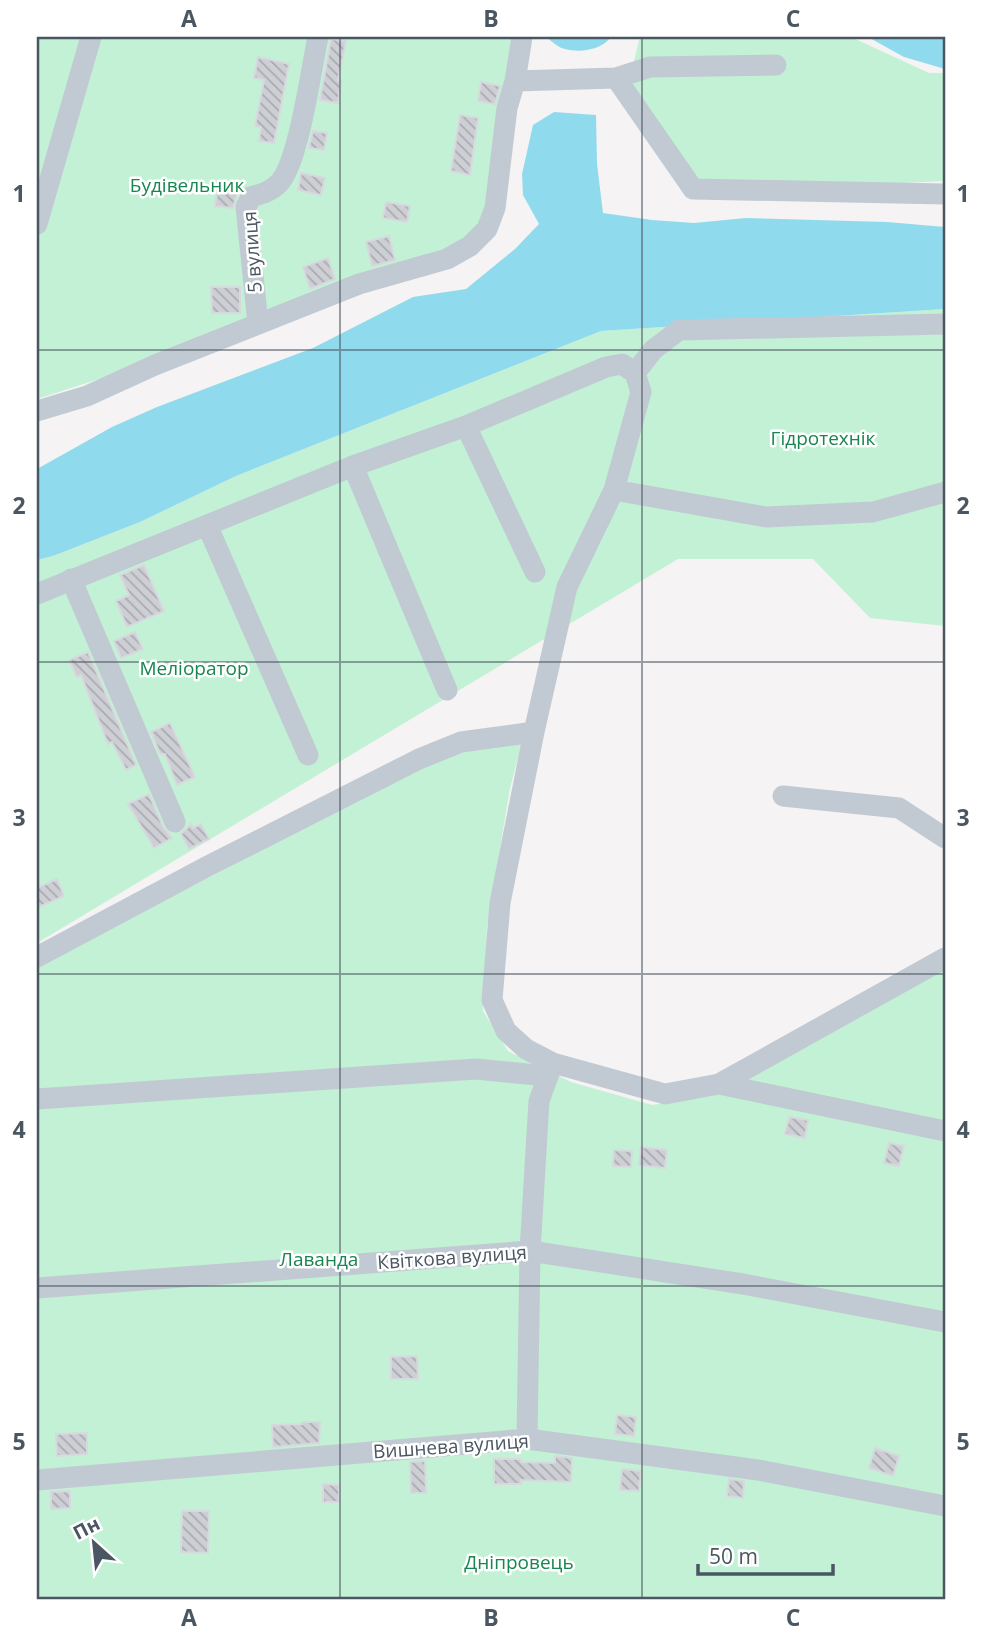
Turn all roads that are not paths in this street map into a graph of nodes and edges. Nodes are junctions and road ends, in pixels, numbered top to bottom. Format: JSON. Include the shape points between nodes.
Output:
{"nodes":[{"id":1,"x":91,"y":37,"type":"edge"},
{"id":2,"x":318,"y":37,"type":"edge"},
{"id":3,"x":522,"y":37,"type":"edge"},
{"id":4,"x":776,"y":65,"type":"dead end"},
{"id":5,"x":616,"y":78,"type":"junction"},
{"id":6,"x":515,"y":80,"type":"junction"},
{"id":7,"x":945,"y":194,"type":"edge"},
{"id":8,"x":37,"y":224,"type":"edge"},
{"id":9,"x":258,"y":324,"type":"junction"},
{"id":10,"x":945,"y":324,"type":"edge"},
{"id":11,"x":635,"y":373,"type":"junction"},
{"id":12,"x":37,"y":411,"type":"edge"},
{"id":13,"x":466,"y":426,"type":"junction"},
{"id":14,"x":353,"y":466,"type":"junction"},
{"id":15,"x":614,"y":490,"type":"junction"},
{"id":16,"x":945,"y":492,"type":"edge"},
{"id":17,"x":207,"y":526,"type":"junction"},
{"id":18,"x":535,"y":572,"type":"dead end"},
{"id":19,"x":71,"y":579,"type":"junction"},
{"id":20,"x":37,"y":594,"type":"edge"},
{"id":21,"x":447,"y":691,"type":"dead end"},
{"id":22,"x":534,"y":732,"type":"junction"},
{"id":23,"x":308,"y":755,"type":"dead end"},
{"id":24,"x":783,"y":796,"type":"dead end"},
{"id":25,"x":175,"y":822,"type":"dead end"},
{"id":26,"x":945,"y":838,"type":"edge"},
{"id":27,"x":37,"y":957,"type":"edge"},
{"id":28,"x":945,"y":958,"type":"edge"},
{"id":29,"x":550,"y":1070,"type":"junction"},
{"id":30,"x":719,"y":1084,"type":"junction"},
{"id":31,"x":37,"y":1098,"type":"edge"},
{"id":32,"x":945,"y":1131,"type":"edge"},
{"id":33,"x":530,"y":1251,"type":"junction"},
{"id":34,"x":37,"y":1288,"type":"edge"},
{"id":35,"x":945,"y":1322,"type":"edge"},
{"id":36,"x":527,"y":1439,"type":"junction"},
{"id":37,"x":37,"y":1480,"type":"edge"},
{"id":38,"x":945,"y":1506,"type":"edge"}],
"edges":[{"from":1,"to":8,"type":"street"},
{"from":2,"to":9,"type":"street","name":"5 вулиця","via":[[293,159],[280,182],[267,193],[251,197],[246,207]]},
{"from":3,"to":6,"type":"street"},
{"from":4,"to":5,"type":"street","via":[[650,66]]},
{"from":5,"to":6,"type":"street"},
{"from":5,"to":7,"type":"street","via":[[693,189]]},
{"from":6,"to":9,"type":"street","via":[[507,108],[495,208],[487,229],[470,246],[447,259],[359,284]]},
{"from":9,"to":12,"type":"street","via":[[87,396]]},
{"from":10,"to":11,"type":"street","via":[[679,330],[653,350]]},
{"from":11,"to":13,"type":"street","via":[[622,364],[606,367]]},
{"from":11,"to":15,"type":"street","via":[[640,392]]},
{"from":13,"to":14,"type":"street"},
{"from":13,"to":18,"type":"street"},
{"from":14,"to":17,"type":"street"},
{"from":14,"to":21,"type":"street"},
{"from":15,"to":16,"type":"street","via":[[766,517],[873,512]]},
{"from":15,"to":22,"type":"street","via":[[567,587]]},
{"from":17,"to":19,"type":"street"},
{"from":17,"to":23,"type":"street"},
{"from":19,"to":20,"type":"street"},
{"from":19,"to":25,"type":"street"},
{"from":22,"to":27,"type":"street","via":[[461,742],[419,760]]},
{"from":22,"to":29,"type":"street","via":[[500,903],[492,1000],[506,1031]]},
{"from":24,"to":26,"type":"street","via":[[899,808]]},
{"from":28,"to":30,"type":"street"},
{"from":29,"to":30,"type":"street","via":[[665,1094]]},
{"from":29,"to":31,"type":"street","via":[[476,1069]]},
{"from":29,"to":33,"type":"street","via":[[539,1101]]},
{"from":30,"to":32,"type":"street"},
{"from":33,"to":34,"type":"street","name":"Квіткова вулиця"},
{"from":33,"to":35,"type":"street","name":"Квіткова вулиця"},
{"from":33,"to":36,"type":"street"},
{"from":36,"to":37,"type":"street","name":"Вишнева вулиця"},
{"from":36,"to":38,"type":"street","name":"Вишнева вулиця","via":[[758,1470]]}]}
